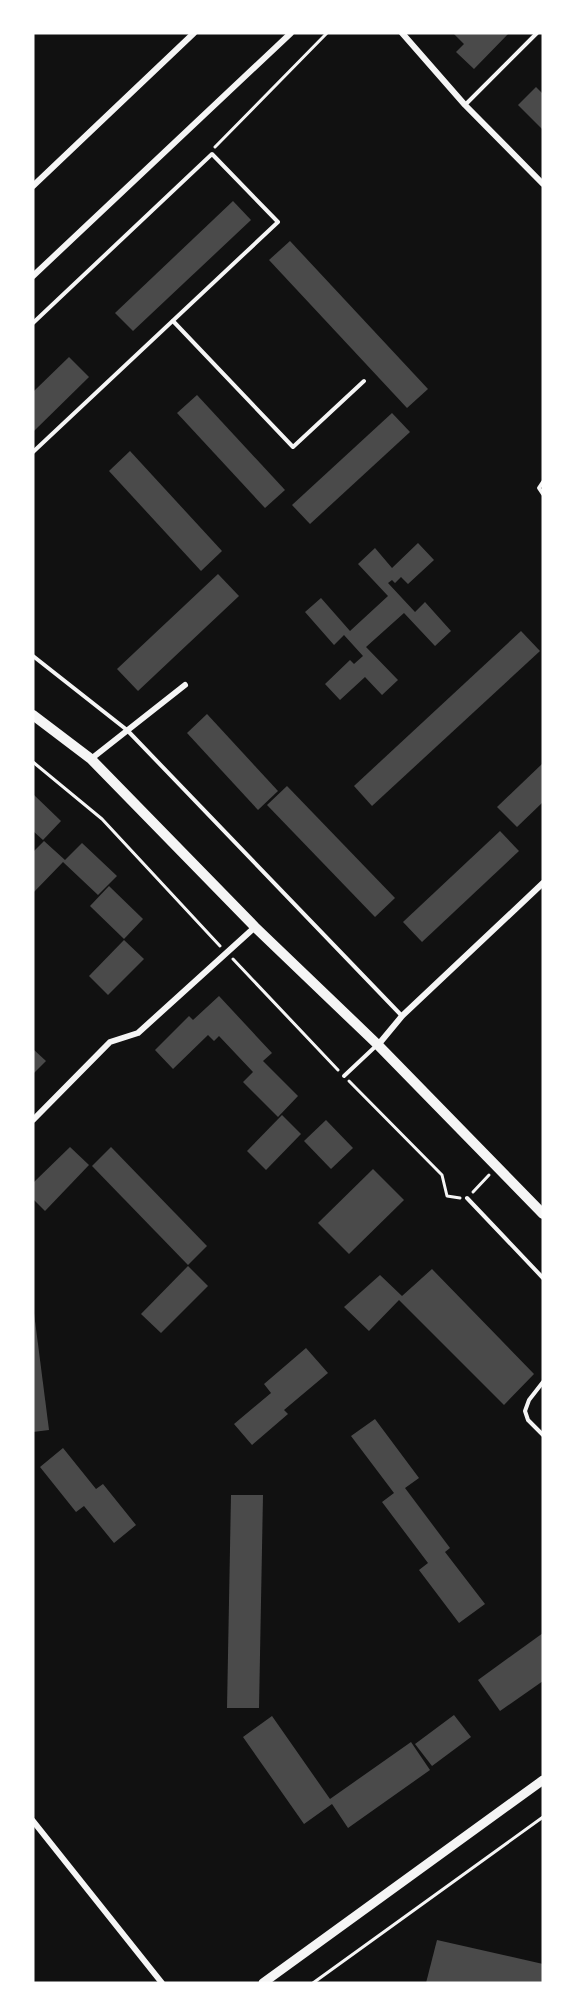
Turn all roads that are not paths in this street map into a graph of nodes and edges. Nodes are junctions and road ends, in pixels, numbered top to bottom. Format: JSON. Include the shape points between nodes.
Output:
{"nodes":[{"id":1,"x":195,"y":33,"type":"edge"},
{"id":2,"x":291,"y":33,"type":"edge"},
{"id":3,"x":402,"y":33,"type":"edge"},
{"id":4,"x":537,"y":33,"type":"edge"},
{"id":5,"x":465,"y":105,"type":"junction"},
{"id":6,"x":543,"y":184,"type":"edge"},
{"id":7,"x":33,"y":186,"type":"edge"},
{"id":8,"x":33,"y":276,"type":"edge"},
{"id":9,"x":173,"y":321,"type":"junction"},
{"id":10,"x":33,"y":323,"type":"edge"},
{"id":11,"x":364,"y":381,"type":"dead end"},
{"id":12,"x":33,"y":452,"type":"edge"},
{"id":13,"x":543,"y":482,"type":"edge"},
{"id":14,"x":543,"y":494,"type":"edge"},
{"id":15,"x":33,"y":656,"type":"edge"},
{"id":16,"x":185,"y":685,"type":"dead end"},
{"id":17,"x":33,"y":715,"type":"edge"},
{"id":18,"x":127,"y":730,"type":"junction"},
{"id":19,"x":91,"y":759,"type":"junction"},
{"id":20,"x":543,"y":883,"type":"edge"},
{"id":21,"x":255,"y":927,"type":"junction"},
{"id":22,"x":402,"y":1016,"type":"junction"},
{"id":23,"x":378,"y":1045,"type":"junction"},
{"id":24,"x":344,"y":1076,"type":"road end"},
{"id":25,"x":33,"y":1120,"type":"edge"},
{"id":26,"x":467,"y":1198,"type":"road end"},
{"id":27,"x":543,"y":1214,"type":"edge"},
{"id":28,"x":543,"y":1278,"type":"edge"},
{"id":29,"x":543,"y":1382,"type":"edge"},
{"id":30,"x":543,"y":1435,"type":"edge"},
{"id":31,"x":543,"y":1780,"type":"edge"},
{"id":32,"x":33,"y":1821,"type":"edge"},
{"id":33,"x":162,"y":1983,"type":"edge"},
{"id":34,"x":263,"y":1983,"type":"edge"}],
"edges":[{"from":1,"to":7,"type":"street"},
{"from":2,"to":8,"type":"street"},
{"from":3,"to":5,"type":"street"},
{"from":4,"to":5,"type":"lane"},
{"from":5,"to":6,"type":"street"},
{"from":9,"to":10,"type":"lane","via":[[278,222],[212,154]]},
{"from":9,"to":11,"type":"lane","via":[[293,447]]},
{"from":9,"to":12,"type":"lane"},
{"from":13,"to":14,"type":"lane","via":[[539,488]]},
{"from":15,"to":18,"type":"lane"},
{"from":16,"to":18,"type":"street"},
{"from":17,"to":19,"type":"main road"},
{"from":18,"to":19,"type":"street"},
{"from":18,"to":22,"type":"lane"},
{"from":19,"to":21,"type":"main road"},
{"from":20,"to":22,"type":"street"},
{"from":21,"to":23,"type":"main road"},
{"from":21,"to":25,"type":"street","via":[[138,1033],[110,1041]]},
{"from":22,"to":23,"type":"street"},
{"from":23,"to":24,"type":"lane"},
{"from":23,"to":27,"type":"main road"},
{"from":26,"to":28,"type":"lane"},
{"from":29,"to":30,"type":"lane","via":[[525,1411]]},
{"from":31,"to":34,"type":"street"},
{"from":32,"to":33,"type":"street"}]}
